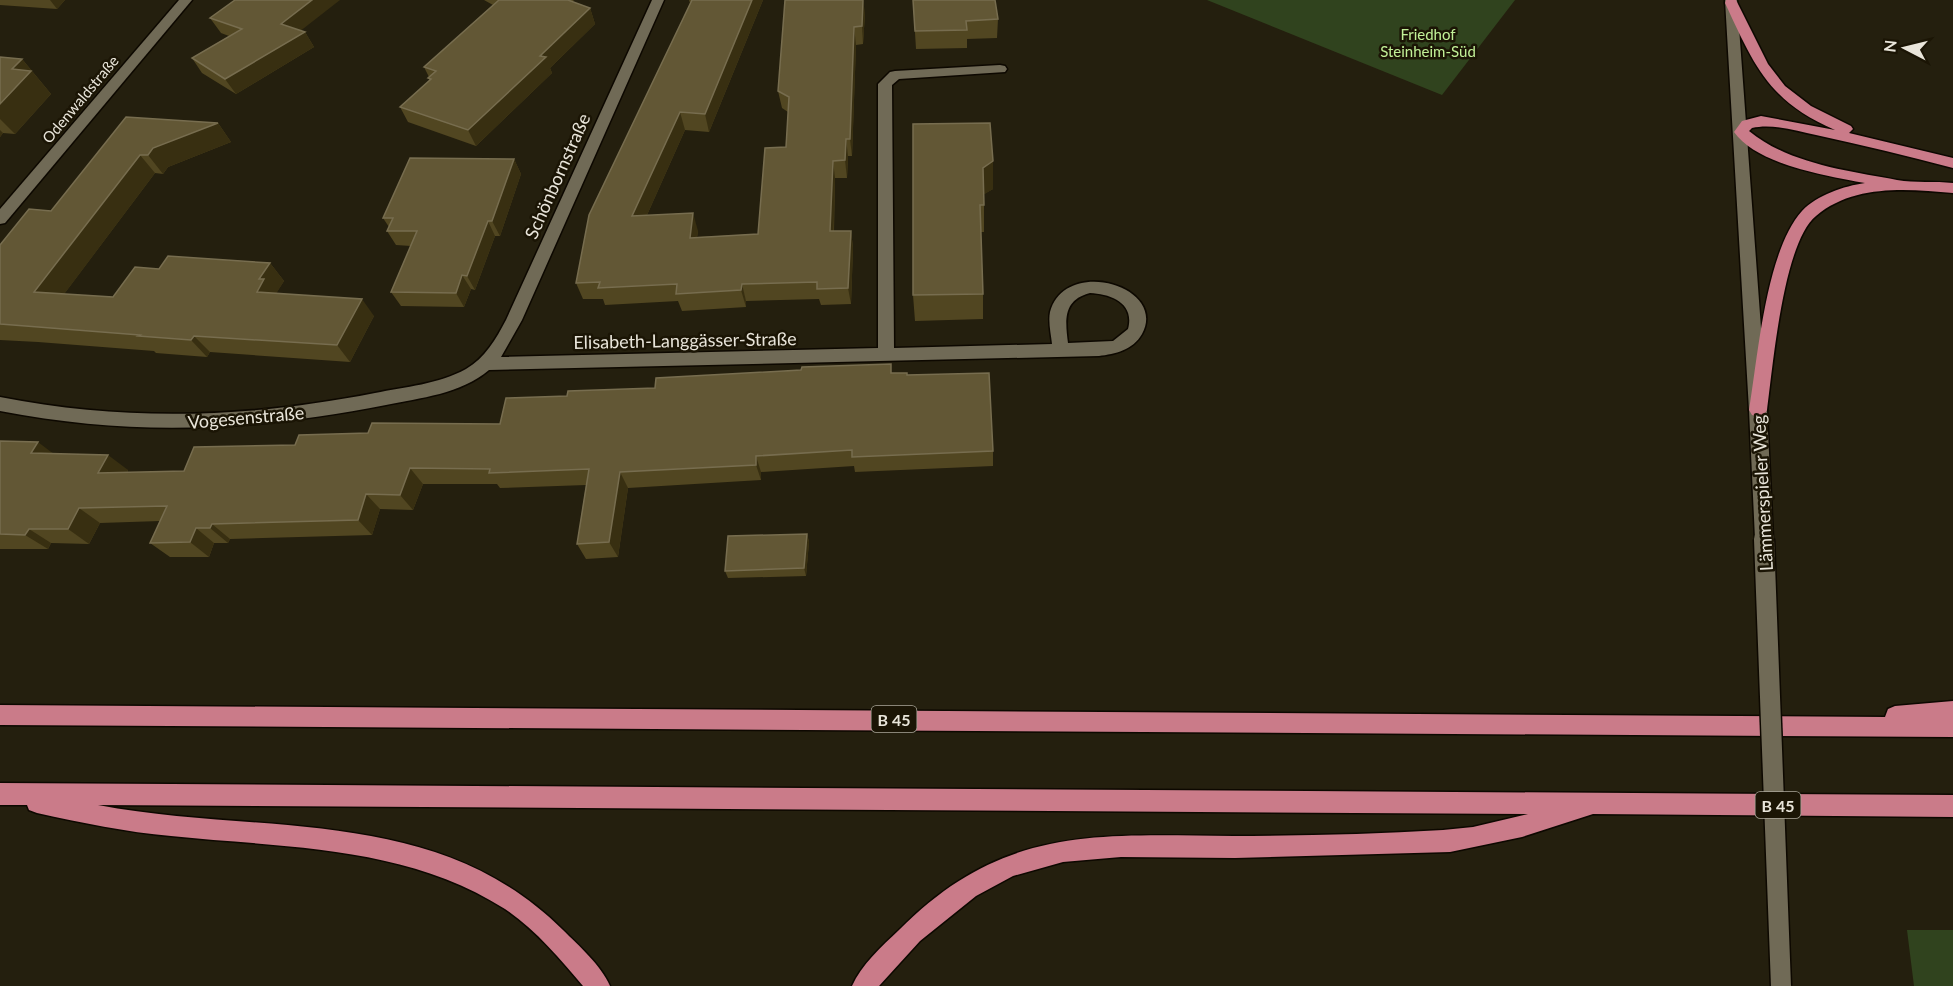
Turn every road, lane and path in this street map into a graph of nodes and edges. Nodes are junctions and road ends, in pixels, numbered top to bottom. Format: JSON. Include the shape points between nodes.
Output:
{"nodes":[{"id":1,"x":186,"y":0,"type":"edge"},
{"id":2,"x":658,"y":0,"type":"edge"},
{"id":3,"x":1731,"y":2,"type":"edge"},
{"id":4,"x":1000,"y":69,"type":"dead end"},
{"id":5,"x":1741,"y":132,"type":"junction"},
{"id":6,"x":1886,"y":145,"type":"junction"},
{"id":7,"x":1953,"y":163,"type":"edge"},
{"id":8,"x":1892,"y":183,"type":"junction"},
{"id":9,"x":1953,"y":188,"type":"edge"},
{"id":10,"x":0,"y":219,"type":"edge"},
{"id":11,"x":1061,"y":350,"type":"junction"},
{"id":12,"x":886,"y":354,"type":"junction"},
{"id":13,"x":485,"y":364,"type":"junction"},
{"id":14,"x":0,"y":404,"type":"edge"},
{"id":15,"x":1758,"y":410,"type":"junction"},
{"id":16,"x":1953,"y":711,"type":"edge"},
{"id":17,"x":0,"y":715,"type":"edge"},
{"id":18,"x":1787,"y":725,"type":"junction"},
{"id":19,"x":1953,"y":727,"type":"edge"},
{"id":20,"x":0,"y":794,"type":"edge"},
{"id":21,"x":1602,"y":803,"type":"junction"},
{"id":22,"x":1953,"y":806,"type":"edge"},
{"id":23,"x":598,"y":986,"type":"edge"},
{"id":24,"x":864,"y":986,"type":"edge"},
{"id":25,"x":1780,"y":986,"type":"edge"}],
"edges":[{"from":1,"to":10,"type":"street","name":"Odenwaldstraße"},
{"from":2,"to":13,"type":"street","name":"Schönbornstraße","via":[[514,320]]},
{"from":3,"to":5,"type":"street","name":"Lämmerspieler Weg"},
{"from":3,"to":6,"type":"highway","via":[[1771,80],[1825,120]]},
{"from":4,"to":12,"type":"street","via":[[895,75],[885,84]]},
{"from":5,"to":6,"type":"highway","via":[[1747,124],[1761,121]]},
{"from":5,"to":8,"type":"highway","via":[[1769,153]]},
{"from":5,"to":15,"type":"street","name":"Lämmerspieler Weg"},
{"from":6,"to":7,"type":"highway"},
{"from":8,"to":9,"type":"highway"},
{"from":8,"to":15,"type":"highway","via":[[1834,196],[1807,214],[1792,238],[1782,273]]},
{"from":11,"to":11,"type":"street","name":"Elisabeth-Langgässer-Straße","via":[[1058,310],[1078,290],[1110,289],[1135,306],[1138,327],[1131,338],[1101,349]]},
{"from":11,"to":12,"type":"street","name":"Elisabeth-Langgässer-Straße"},
{"from":12,"to":13,"type":"street","name":"Elisabeth-Langgässer-Straße"},
{"from":13,"to":14,"type":"street","name":"Vogesenstraße","via":[[458,381],[421,391],[332,409],[249,419],[129,421],[37,413]]},
{"from":15,"to":25,"type":"street","name":"Lämmerspieler Weg","bridge":true},
{"from":16,"to":18,"type":"highway"},
{"from":17,"to":18,"type":"highway","number":"B 45"},
{"from":18,"to":19,"type":"highway","number":"B 45"},
{"from":20,"to":21,"type":"highway","number":"B 45"},
{"from":20,"to":23,"type":"highway","via":[[122,820],[320,837],[423,859],[514,902],[545,928]]},
{"from":21,"to":22,"type":"highway","number":"B 45"},
{"from":21,"to":24,"type":"highway","via":[[1520,828],[1457,840],[1054,853],[1010,865],[944,905],[892,951]]}]}
